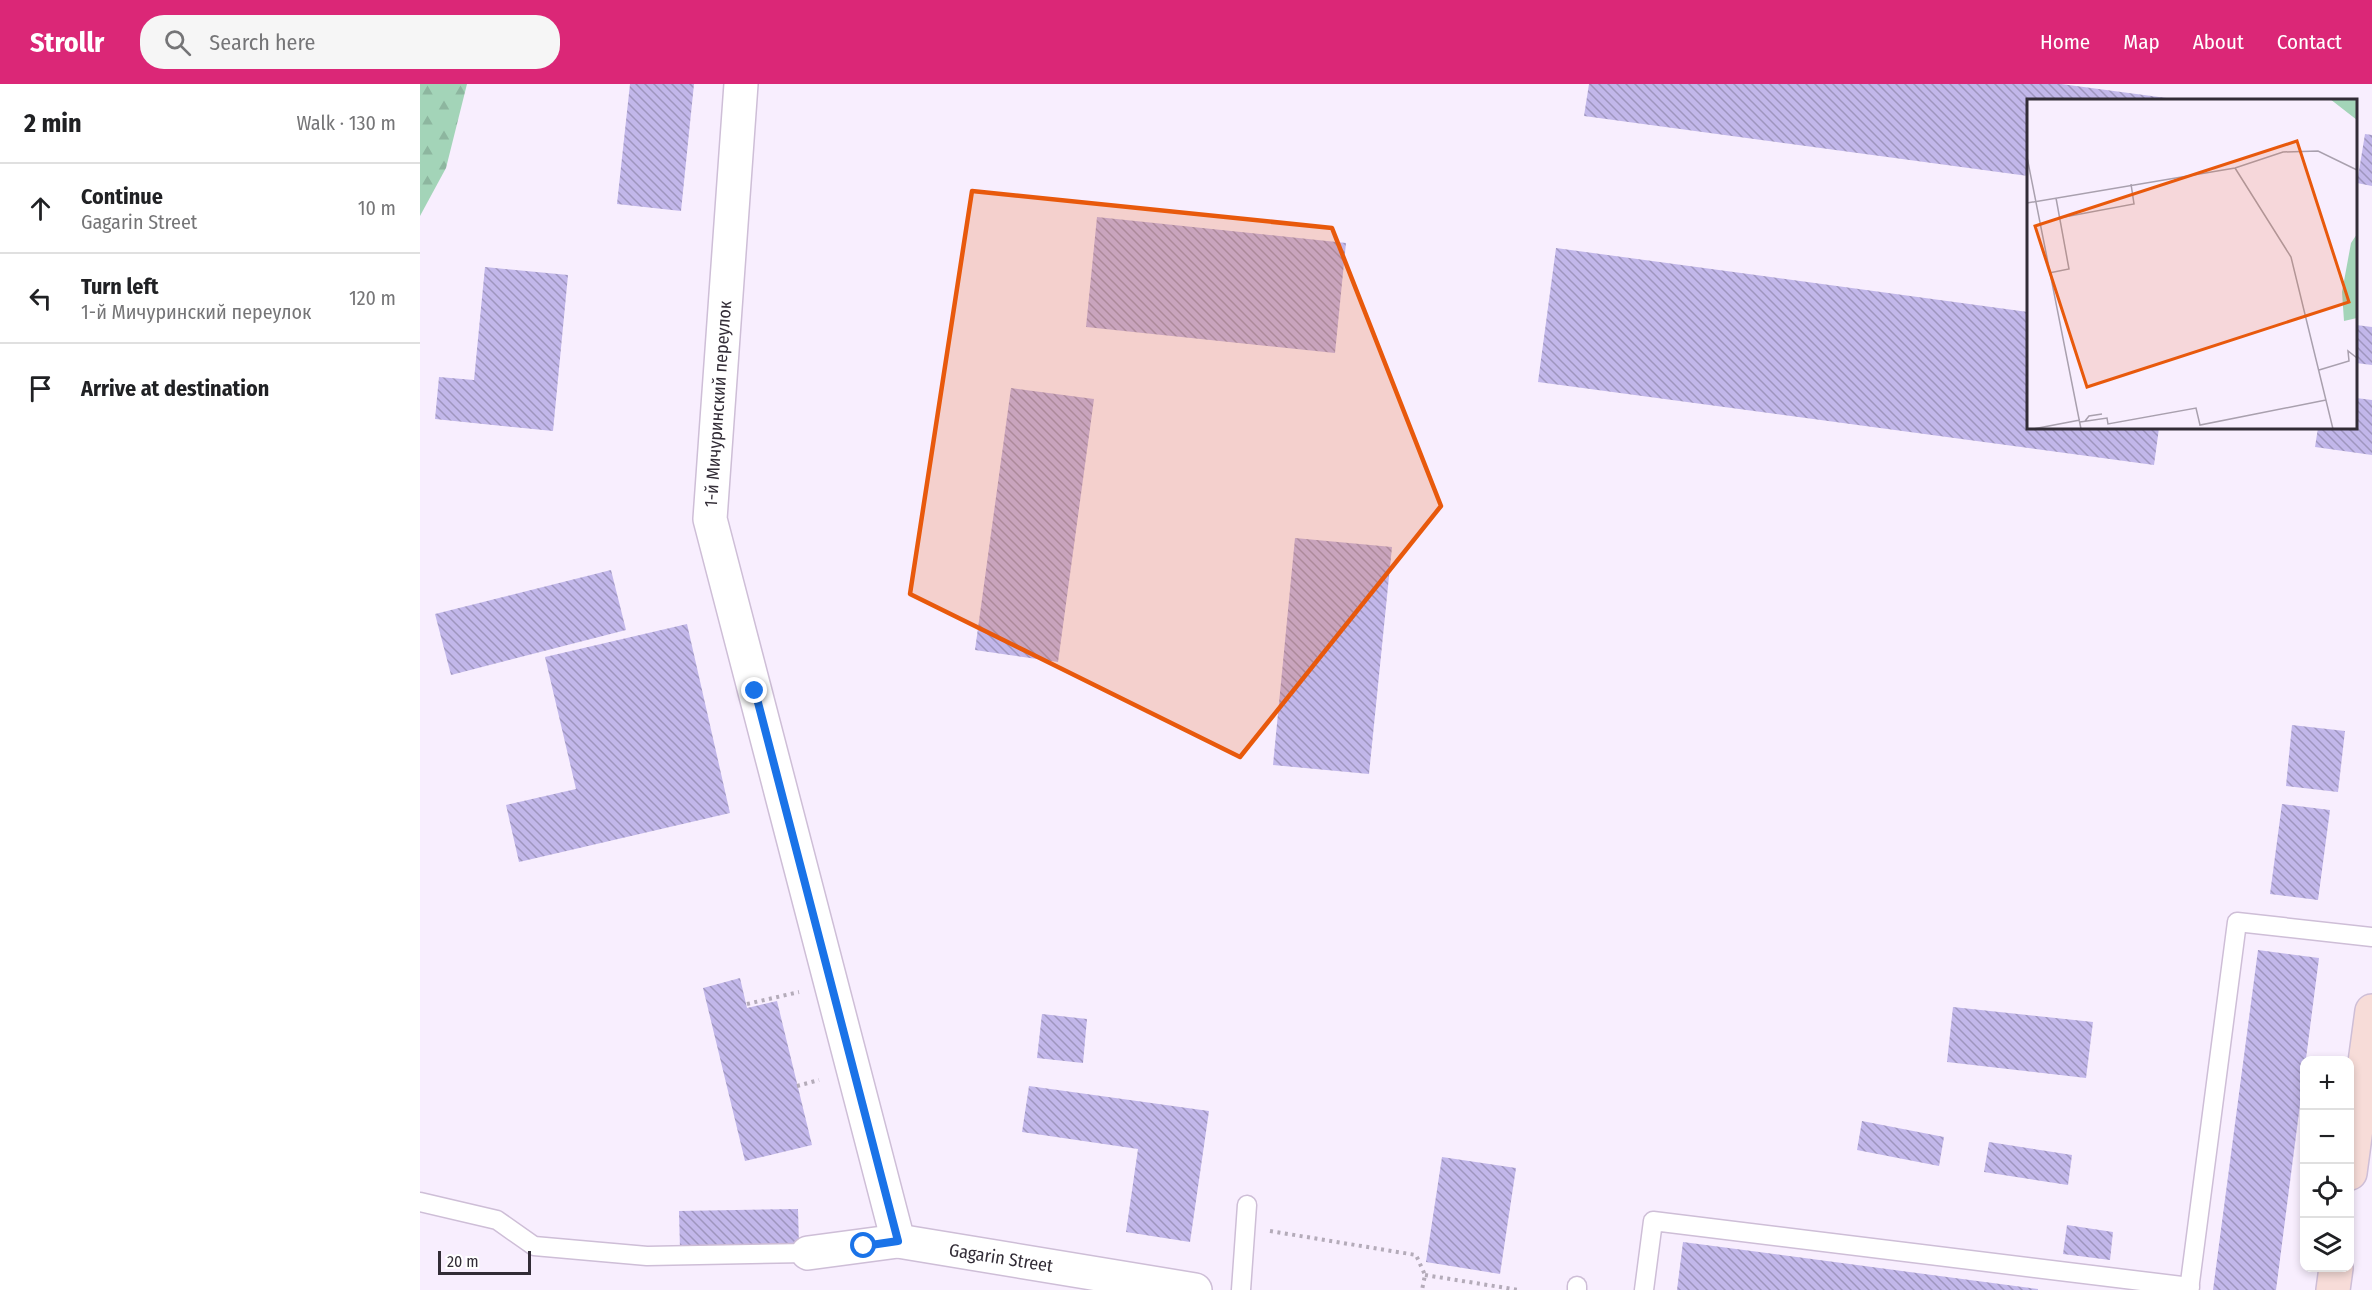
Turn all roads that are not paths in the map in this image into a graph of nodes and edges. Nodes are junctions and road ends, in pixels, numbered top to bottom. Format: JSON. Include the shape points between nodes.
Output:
{"nodes":[{"id":1,"x":741,"y":84,"type":"edge"},
{"id":2,"x":2372,"y":937,"type":"edge"},
{"id":3,"x":2372,"y":1011,"type":"edge"},
{"id":4,"x":2350,"y":1164,"type":"edge"},
{"id":5,"x":420,"y":1202,"type":"edge"},
{"id":6,"x":1247,"y":1205,"type":"dead end"},
{"id":7,"x":898,"y":1241,"type":"junction"},
{"id":8,"x":808,"y":1253,"type":"joint"},
{"id":9,"x":2335,"y":1272,"type":"edge"},
{"id":10,"x":2189,"y":1288,"type":"edge"},
{"id":11,"x":1195,"y":1290,"type":"edge"},
{"id":12,"x":1241,"y":1290,"type":"edge"},
{"id":13,"x":1644,"y":1290,"type":"edge"},
{"id":14,"x":2333,"y":1290,"type":"edge"}],
"edges":[{"from":1,"to":7,"type":"street","name":"1-й Мичуринский переулок","via":[[710,519]]},
{"from":2,"to":10,"type":"lane","via":[[2237,922]]},
{"from":3,"to":4,"type":"main road"},
{"from":5,"to":8,"type":"lane","via":[[497,1220],[534,1246],[647,1256]]},
{"from":6,"to":12,"type":"lane"},
{"from":7,"to":8,"type":"street","name":"Gagarin Street"},
{"from":7,"to":11,"type":"street","name":"Gagarin Street"},
{"from":9,"to":14,"type":"main road"},
{"from":10,"to":13,"type":"lane","via":[[1653,1221]]}]}
